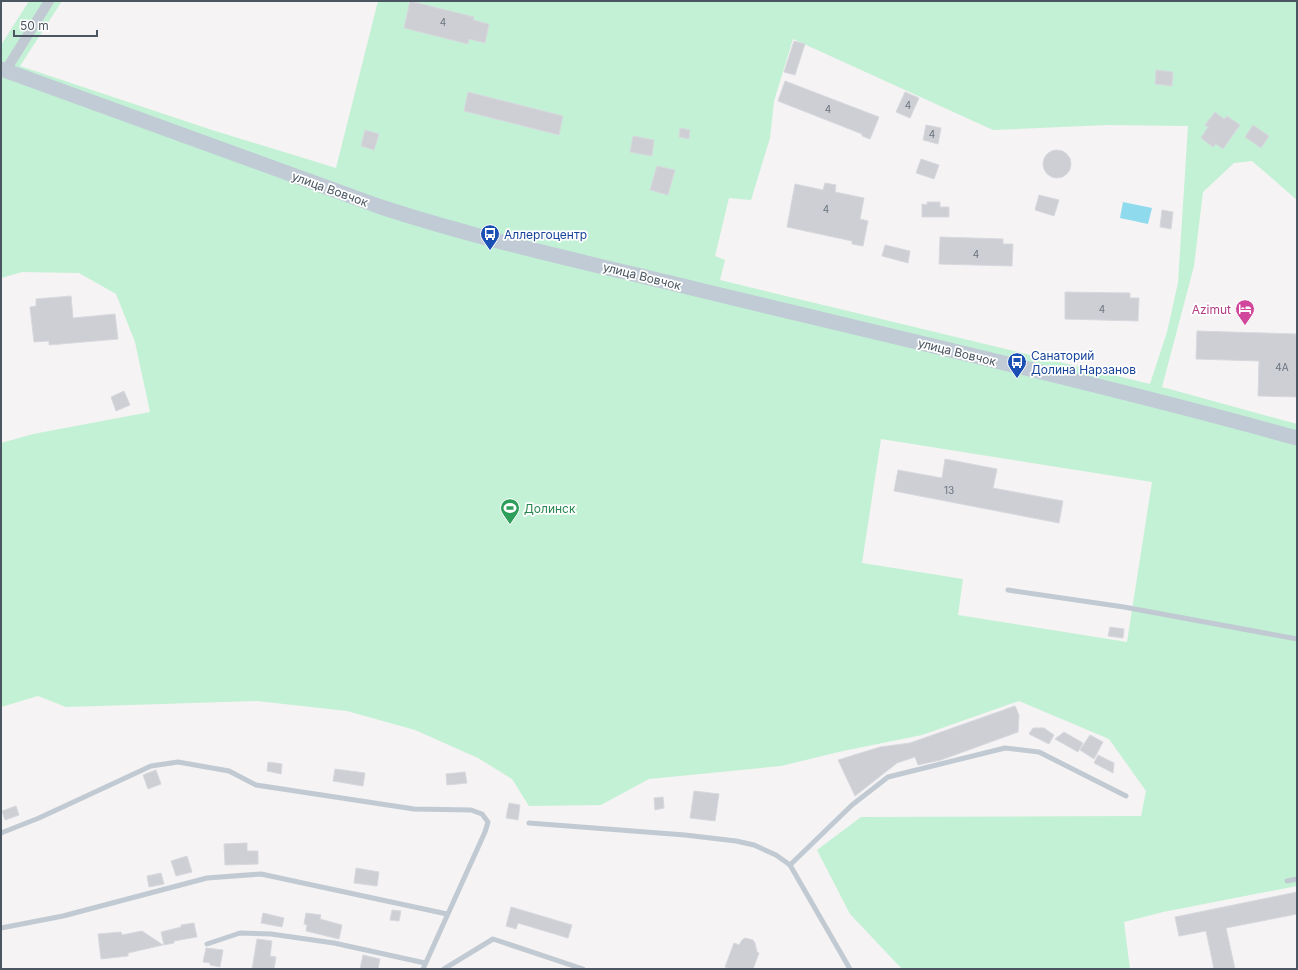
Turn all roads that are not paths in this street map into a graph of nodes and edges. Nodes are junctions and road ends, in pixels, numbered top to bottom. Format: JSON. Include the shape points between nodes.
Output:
{"nodes":[{"id":1,"x":49,"y":1,"type":"edge"},
{"id":2,"x":3,"y":69,"type":"edge"},
{"id":3,"x":1297,"y":438,"type":"edge"},
{"id":4,"x":1008,"y":590,"type":"dead end"},
{"id":5,"x":1297,"y":639,"type":"edge"},
{"id":6,"x":1126,"y":796,"type":"dead end"},
{"id":7,"x":529,"y":824,"type":"dead end"},
{"id":8,"x":1,"y":833,"type":"edge"},
{"id":9,"x":790,"y":865,"type":"junction"},
{"id":10,"x":1297,"y":879,"type":"edge"},
{"id":11,"x":1287,"y":881,"type":"dead end"},
{"id":12,"x":447,"y":914,"type":"junction"},
{"id":13,"x":1,"y":928,"type":"edge"},
{"id":14,"x":207,"y":944,"type":"dead end"},
{"id":15,"x":425,"y":963,"type":"junction"},
{"id":16,"x":423,"y":969,"type":"edge"},
{"id":17,"x":444,"y":969,"type":"edge"},
{"id":18,"x":583,"y":969,"type":"edge"},
{"id":19,"x":850,"y":969,"type":"edge"}],
"edges":[{"from":1,"to":2,"type":"street"},
{"from":2,"to":3,"type":"street","name":"улица Вовчок","via":[[381,208],[422,220],[550,254]]},
{"from":4,"to":5,"type":"lane","via":[[1124,607]]},
{"from":6,"to":9,"type":"lane","via":[[1039,752],[1005,748],[888,777],[852,805]]},
{"from":7,"to":9,"type":"lane","via":[[736,841],[754,845]]},
{"from":8,"to":12,"type":"lane","via":[[151,766],[178,762],[229,771],[256,785],[414,809],[472,810],[482,814],[488,822]]},
{"from":9,"to":19,"type":"lane"},
{"from":10,"to":11,"type":"lane"},
{"from":12,"to":13,"type":"lane","via":[[261,874],[207,878],[63,916]]},
{"from":12,"to":15,"type":"lane"},
{"from":14,"to":15,"type":"lane","via":[[240,933],[271,934],[334,943]]},
{"from":15,"to":16,"type":"lane"},
{"from":17,"to":18,"type":"lane","via":[[492,939]]}]}
